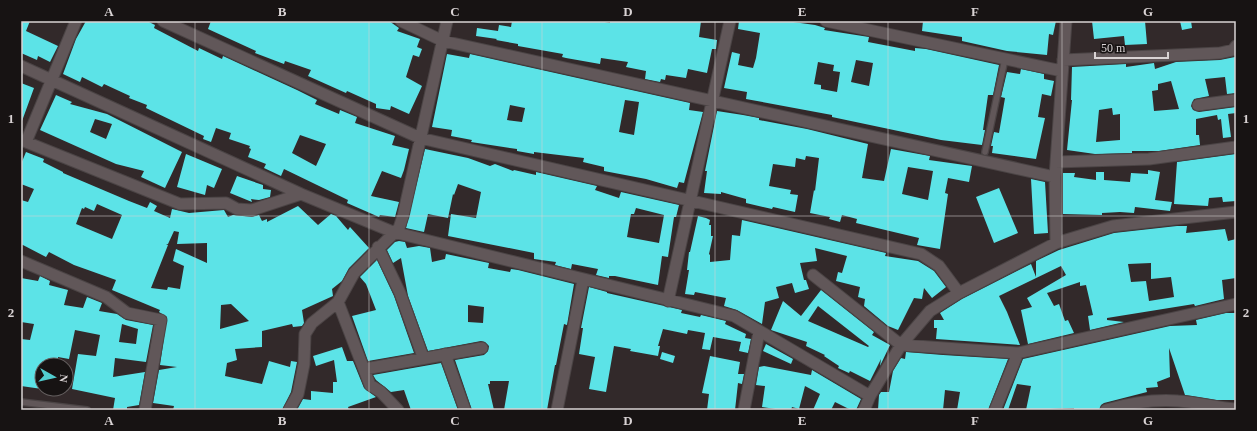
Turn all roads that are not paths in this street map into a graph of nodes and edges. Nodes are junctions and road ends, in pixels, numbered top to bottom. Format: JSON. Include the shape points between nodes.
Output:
{"nodes":[{"id":1,"x":76,"y":21,"type":"edge"},
{"id":2,"x":163,"y":21,"type":"edge"},
{"id":3,"x":401,"y":21,"type":"edge"},
{"id":4,"x":447,"y":21,"type":"edge"},
{"id":5,"x":730,"y":21,"type":"edge"},
{"id":6,"x":826,"y":21,"type":"edge"},
{"id":7,"x":1066,"y":21,"type":"edge"},
{"id":8,"x":443,"y":40,"type":"junction"},
{"id":9,"x":1236,"y":46,"type":"edge"},
{"id":10,"x":1005,"y":59,"type":"junction"},
{"id":11,"x":21,"y":66,"type":"edge"},
{"id":12,"x":1063,"y":66,"type":"junction"},
{"id":13,"x":52,"y":79,"type":"junction"},
{"id":14,"x":1236,"y":100,"type":"edge"},
{"id":15,"x":712,"y":101,"type":"junction"},
{"id":16,"x":1198,"y":105,"type":"dead end"},
{"id":17,"x":420,"y":138,"type":"junction"},
{"id":18,"x":23,"y":141,"type":"edge"},
{"id":19,"x":1236,"y":147,"type":"edge"},
{"id":20,"x":985,"y":152,"type":"dead end"},
{"id":21,"x":1056,"y":162,"type":"junction"},
{"id":22,"x":1055,"y":177,"type":"junction"},
{"id":23,"x":301,"y":194,"type":"junction"},
{"id":24,"x":690,"y":202,"type":"junction"},
{"id":25,"x":1236,"y":212,"type":"edge"},
{"id":26,"x":393,"y":232,"type":"junction"},
{"id":27,"x":1056,"y":243,"type":"junction"},
{"id":28,"x":378,"y":247,"type":"junction"},
{"id":29,"x":21,"y":261,"type":"edge"},
{"id":30,"x":813,"y":274,"type":"dead end"},
{"id":31,"x":583,"y":280,"type":"junction"},
{"id":32,"x":959,"y":293,"type":"junction"},
{"id":33,"x":668,"y":301,"type":"junction"},
{"id":34,"x":338,"y":302,"type":"junction"},
{"id":35,"x":1236,"y":304,"type":"edge"},
{"id":36,"x":759,"y":332,"type":"junction"},
{"id":37,"x":901,"y":345,"type":"junction"},
{"id":38,"x":482,"y":348,"type":"dead end"},
{"id":39,"x":1018,"y":353,"type":"junction"},
{"id":40,"x":445,"y":354,"type":"junction"},
{"id":41,"x":423,"y":357,"type":"junction"},
{"id":42,"x":365,"y":368,"type":"junction"},
{"id":43,"x":870,"y":396,"type":"junction"},
{"id":44,"x":21,"y":402,"type":"edge"},
{"id":45,"x":1236,"y":409,"type":"edge"},
{"id":46,"x":86,"y":410,"type":"edge"},
{"id":47,"x":145,"y":410,"type":"edge"},
{"id":48,"x":289,"y":410,"type":"edge"},
{"id":49,"x":398,"y":410,"type":"edge"},
{"id":50,"x":465,"y":410,"type":"edge"},
{"id":51,"x":557,"y":410,"type":"edge"},
{"id":52,"x":744,"y":410,"type":"edge"},
{"id":53,"x":864,"y":410,"type":"edge"},
{"id":54,"x":995,"y":410,"type":"edge"},
{"id":55,"x":1106,"y":410,"type":"edge"}],
"edges":[{"from":1,"to":13,"type":"street"},
{"from":2,"to":17,"type":"street"},
{"from":3,"to":8,"type":"street"},
{"from":4,"to":8,"type":"street"},
{"from":5,"to":15,"type":"street"},
{"from":6,"to":10,"type":"street"},
{"from":7,"to":12,"type":"street"},
{"from":8,"to":15,"type":"street"},
{"from":8,"to":17,"type":"street"},
{"from":9,"to":12,"type":"street","via":[[1233,50],[1220,53]]},
{"from":10,"to":12,"type":"street"},
{"from":10,"to":20,"type":"lane"},
{"from":11,"to":13,"type":"street"},
{"from":12,"to":21,"type":"street"},
{"from":13,"to":18,"type":"street"},
{"from":13,"to":23,"type":"street"},
{"from":14,"to":16,"type":"street"},
{"from":15,"to":22,"type":"street"},
{"from":15,"to":24,"type":"street"},
{"from":17,"to":24,"type":"street"},
{"from":17,"to":26,"type":"street","via":[[404,216]]},
{"from":18,"to":23,"type":"street","via":[[180,204],[226,203],[237,209],[252,210]]},
{"from":19,"to":21,"type":"street","via":[[1149,159]]},
{"from":21,"to":22,"type":"street"},
{"from":22,"to":27,"type":"street"},
{"from":23,"to":26,"type":"street"},
{"from":24,"to":32,"type":"street","via":[[921,254],[939,266]]},
{"from":24,"to":33,"type":"street"},
{"from":25,"to":27,"type":"street","via":[[1113,226]]},
{"from":26,"to":28,"type":"street"},
{"from":26,"to":31,"type":"street"},
{"from":27,"to":32,"type":"street"},
{"from":28,"to":34,"type":"street","via":[[354,273]]},
{"from":28,"to":41,"type":"street","via":[[400,293]]},
{"from":29,"to":47,"type":"street","via":[[106,297],[127,313],[161,320]]},
{"from":30,"to":37,"type":"street"},
{"from":31,"to":33,"type":"street"},
{"from":31,"to":51,"type":"street"},
{"from":32,"to":37,"type":"street","via":[[930,311]]},
{"from":33,"to":36,"type":"street","via":[[734,316]]},
{"from":34,"to":42,"type":"street"},
{"from":34,"to":48,"type":"street","via":[[312,323],[305,334],[304,364],[298,394]]},
{"from":35,"to":39,"type":"street"},
{"from":36,"to":43,"type":"street"},
{"from":36,"to":52,"type":"street"},
{"from":37,"to":39,"type":"street"},
{"from":37,"to":43,"type":"street"},
{"from":38,"to":40,"type":"street"},
{"from":39,"to":54,"type":"street"},
{"from":40,"to":41,"type":"street"},
{"from":40,"to":50,"type":"street"},
{"from":41,"to":42,"type":"street"},
{"from":42,"to":49,"type":"street","via":[[370,385],[381,392]]},
{"from":43,"to":53,"type":"street"},
{"from":44,"to":46,"type":"lane"},
{"from":45,"to":55,"type":"street","via":[[1179,401],[1143,400]]}]}
